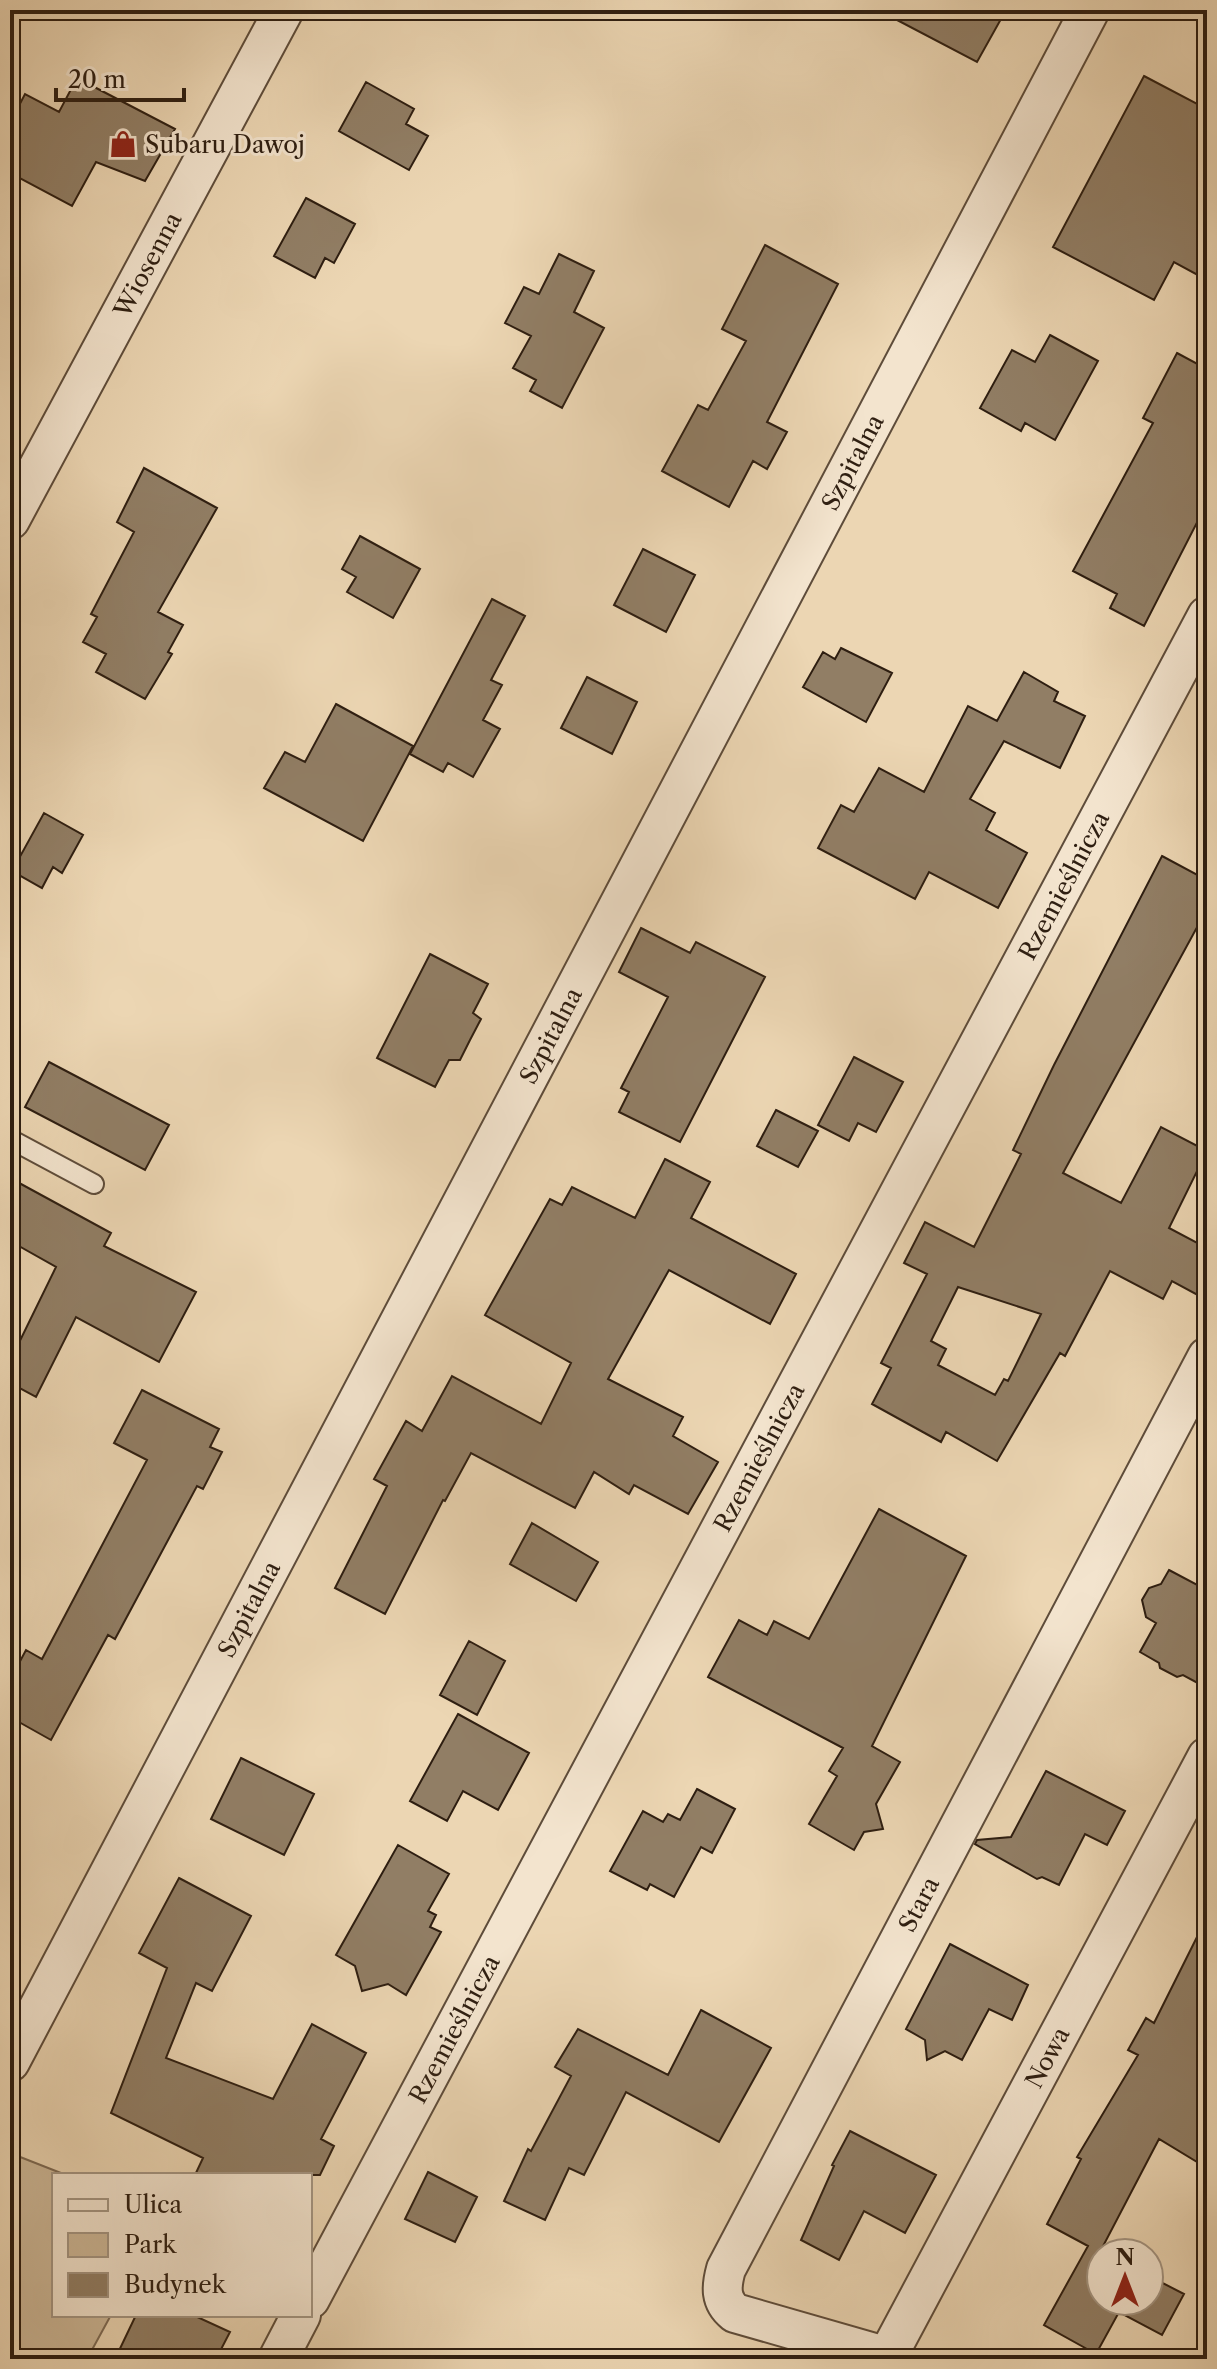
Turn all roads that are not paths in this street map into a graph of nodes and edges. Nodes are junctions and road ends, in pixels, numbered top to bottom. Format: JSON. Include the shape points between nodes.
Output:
{"nodes":[{"id":1,"x":284,"y":10,"type":"edge"},
{"id":2,"x":1090,"y":10,"type":"edge"},
{"id":3,"x":10,"y":520,"type":"edge"},
{"id":4,"x":1207,"y":616,"type":"edge"},
{"id":5,"x":10,"y":1139,"type":"edge"},
{"id":6,"x":94,"y":1184,"type":"dead end"},
{"id":7,"x":1207,"y":1357,"type":"edge"},
{"id":8,"x":1207,"y":1757,"type":"edge"},
{"id":9,"x":10,"y":2062,"type":"edge"},
{"id":10,"x":312,"y":2295,"type":"edge"},
{"id":11,"x":300,"y":2317,"type":"edge"},
{"id":12,"x":887,"y":2358,"type":"edge"},
{"id":13,"x":278,"y":2359,"type":"edge"}],
"edges":[{"from":1,"to":3,"type":"street","name":"Wiosenna"},
{"from":2,"to":9,"type":"street","name":"Szpitalna"},
{"from":4,"to":10,"type":"street","name":"Rzemieślnicza"},
{"from":5,"to":6,"type":"lane"},
{"from":7,"to":12,"type":"street","name":"Stara","via":[[726,2269],[724,2299],[735,2313]]},
{"from":8,"to":12,"type":"street","name":"Nowa"},
{"from":11,"to":13,"type":"street"}]}
